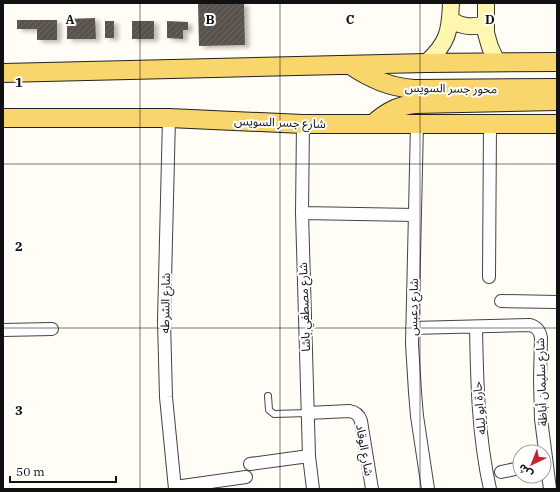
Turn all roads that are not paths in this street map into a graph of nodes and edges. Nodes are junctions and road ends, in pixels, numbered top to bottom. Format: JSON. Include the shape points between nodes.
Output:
{"nodes":[{"id":1,"x":451,"y":3,"type":"edge"},
{"id":2,"x":486,"y":3,"type":"edge"},
{"id":3,"x":451,"y":20,"type":"junction"},
{"id":4,"x":485,"y":24,"type":"junction"},
{"id":5,"x":497,"y":62,"type":"junction"},
{"id":6,"x":557,"y":62,"type":"edge"},
{"id":7,"x":426,"y":63,"type":"junction"},
{"id":8,"x":350,"y":65,"type":"junction"},
{"id":9,"x":3,"y":73,"type":"edge"},
{"id":10,"x":557,"y":88,"type":"edge"},
{"id":11,"x":557,"y":101,"type":"edge"},
{"id":12,"x":3,"y":118,"type":"edge"},
{"id":13,"x":169,"y":118,"type":"junction"},
{"id":14,"x":303,"y":124,"type":"junction"},
{"id":15,"x":373,"y":124,"type":"junction"},
{"id":16,"x":417,"y":124,"type":"junction"},
{"id":17,"x":557,"y":124,"type":"edge"},
{"id":18,"x":490,"y":125,"type":"junction"},
{"id":19,"x":302,"y":213,"type":"junction"},
{"id":20,"x":415,"y":215,"type":"junction"},
{"id":21,"x":489,"y":277,"type":"dead end"},
{"id":22,"x":502,"y":301,"type":"dead end"},
{"id":23,"x":557,"y":302,"type":"edge"},
{"id":24,"x":476,"y":327,"type":"junction"},
{"id":25,"x":412,"y":328,"type":"junction"},
{"id":26,"x":52,"y":329,"type":"dead end"},
{"id":27,"x":3,"y":330,"type":"edge"},
{"id":28,"x":268,"y":396,"type":"dead end"},
{"id":29,"x":308,"y":413,"type":"junction"},
{"id":30,"x":543,"y":444,"type":"edge"},
{"id":31,"x":309,"y":456,"type":"junction"},
{"id":32,"x":250,"y":464,"type":"dead end"},
{"id":33,"x":512,"y":470,"type":"edge"},
{"id":34,"x":501,"y":472,"type":"dead end"},
{"id":35,"x":246,"y":477,"type":"dead end"},
{"id":36,"x":175,"y":488,"type":"edge"},
{"id":37,"x":313,"y":489,"type":"edge"},
{"id":38,"x":372,"y":489,"type":"edge"},
{"id":39,"x":428,"y":489,"type":"edge"},
{"id":40,"x":490,"y":489,"type":"edge"}],
"edges":[{"from":1,"to":3,"type":"main road"},
{"from":2,"to":4,"type":"main road"},
{"from":3,"to":4,"type":"main road","via":[[467,27]]},
{"from":3,"to":7,"type":"main road","via":[[444,43]]},
{"from":4,"to":5,"type":"main road","via":[[488,42]]},
{"from":5,"to":6,"type":"main road"},
{"from":5,"to":7,"type":"main road"},
{"from":7,"to":8,"type":"main road"},
{"from":8,"to":9,"type":"main road"},
{"from":8,"to":10,"type":"main road","name":"محور جسر السويس","via":[[376,80],[402,88]]},
{"from":11,"to":15,"type":"main road","name":"محور جسر السويس","via":[[406,105],[388,112]]},
{"from":12,"to":13,"type":"main road","name":"شارع جسر السويس"},
{"from":13,"to":14,"type":"main road","name":"شارع جسر السويس"},
{"from":13,"to":36,"type":"street","name":"شارع الشرطه","via":[[164,322],[166,397]]},
{"from":14,"to":15,"type":"main road","name":"شارع جسر السويس"},
{"from":14,"to":19,"type":"street","name":"شارع مصطفي باشا"},
{"from":15,"to":16,"type":"main road","name":"شارع جسر السويس"},
{"from":16,"to":18,"type":"main road","name":"شارع جسر السويس"},
{"from":16,"to":20,"type":"street","name":"شارع دعبس"},
{"from":17,"to":18,"type":"main road","name":"شارع جسر السويس"},
{"from":18,"to":21,"type":"street"},
{"from":19,"to":20,"type":"street"},
{"from":19,"to":29,"type":"street","name":"شارع مصطفي باشا"},
{"from":20,"to":25,"type":"street","name":"شارع دعبس"},
{"from":22,"to":23,"type":"street"},
{"from":24,"to":25,"type":"street","name":"شارع سليمان أباظة"},
{"from":24,"to":30,"type":"street","name":"شارع سليمان أباظة","via":[[530,325],[539,331]]},
{"from":24,"to":40,"type":"street","name":"حارة ابو ليله","via":[[481,430]]},
{"from":25,"to":39,"type":"street","name":"شارع دعبس","via":[[417,416]]},
{"from":26,"to":27,"type":"street"},
{"from":28,"to":29,"type":"lane","via":[[270,410],[274,414]]},
{"from":29,"to":31,"type":"street","name":"شارع مصطفي باشا"},
{"from":29,"to":38,"type":"street","name":"شارع الوقاد","via":[[349,411],[358,415]]},
{"from":31,"to":32,"type":"street"},
{"from":31,"to":37,"type":"street","name":"شارع مصطفي باشا"},
{"from":33,"to":34,"type":"street"},
{"from":35,"to":36,"type":"street"}]}
